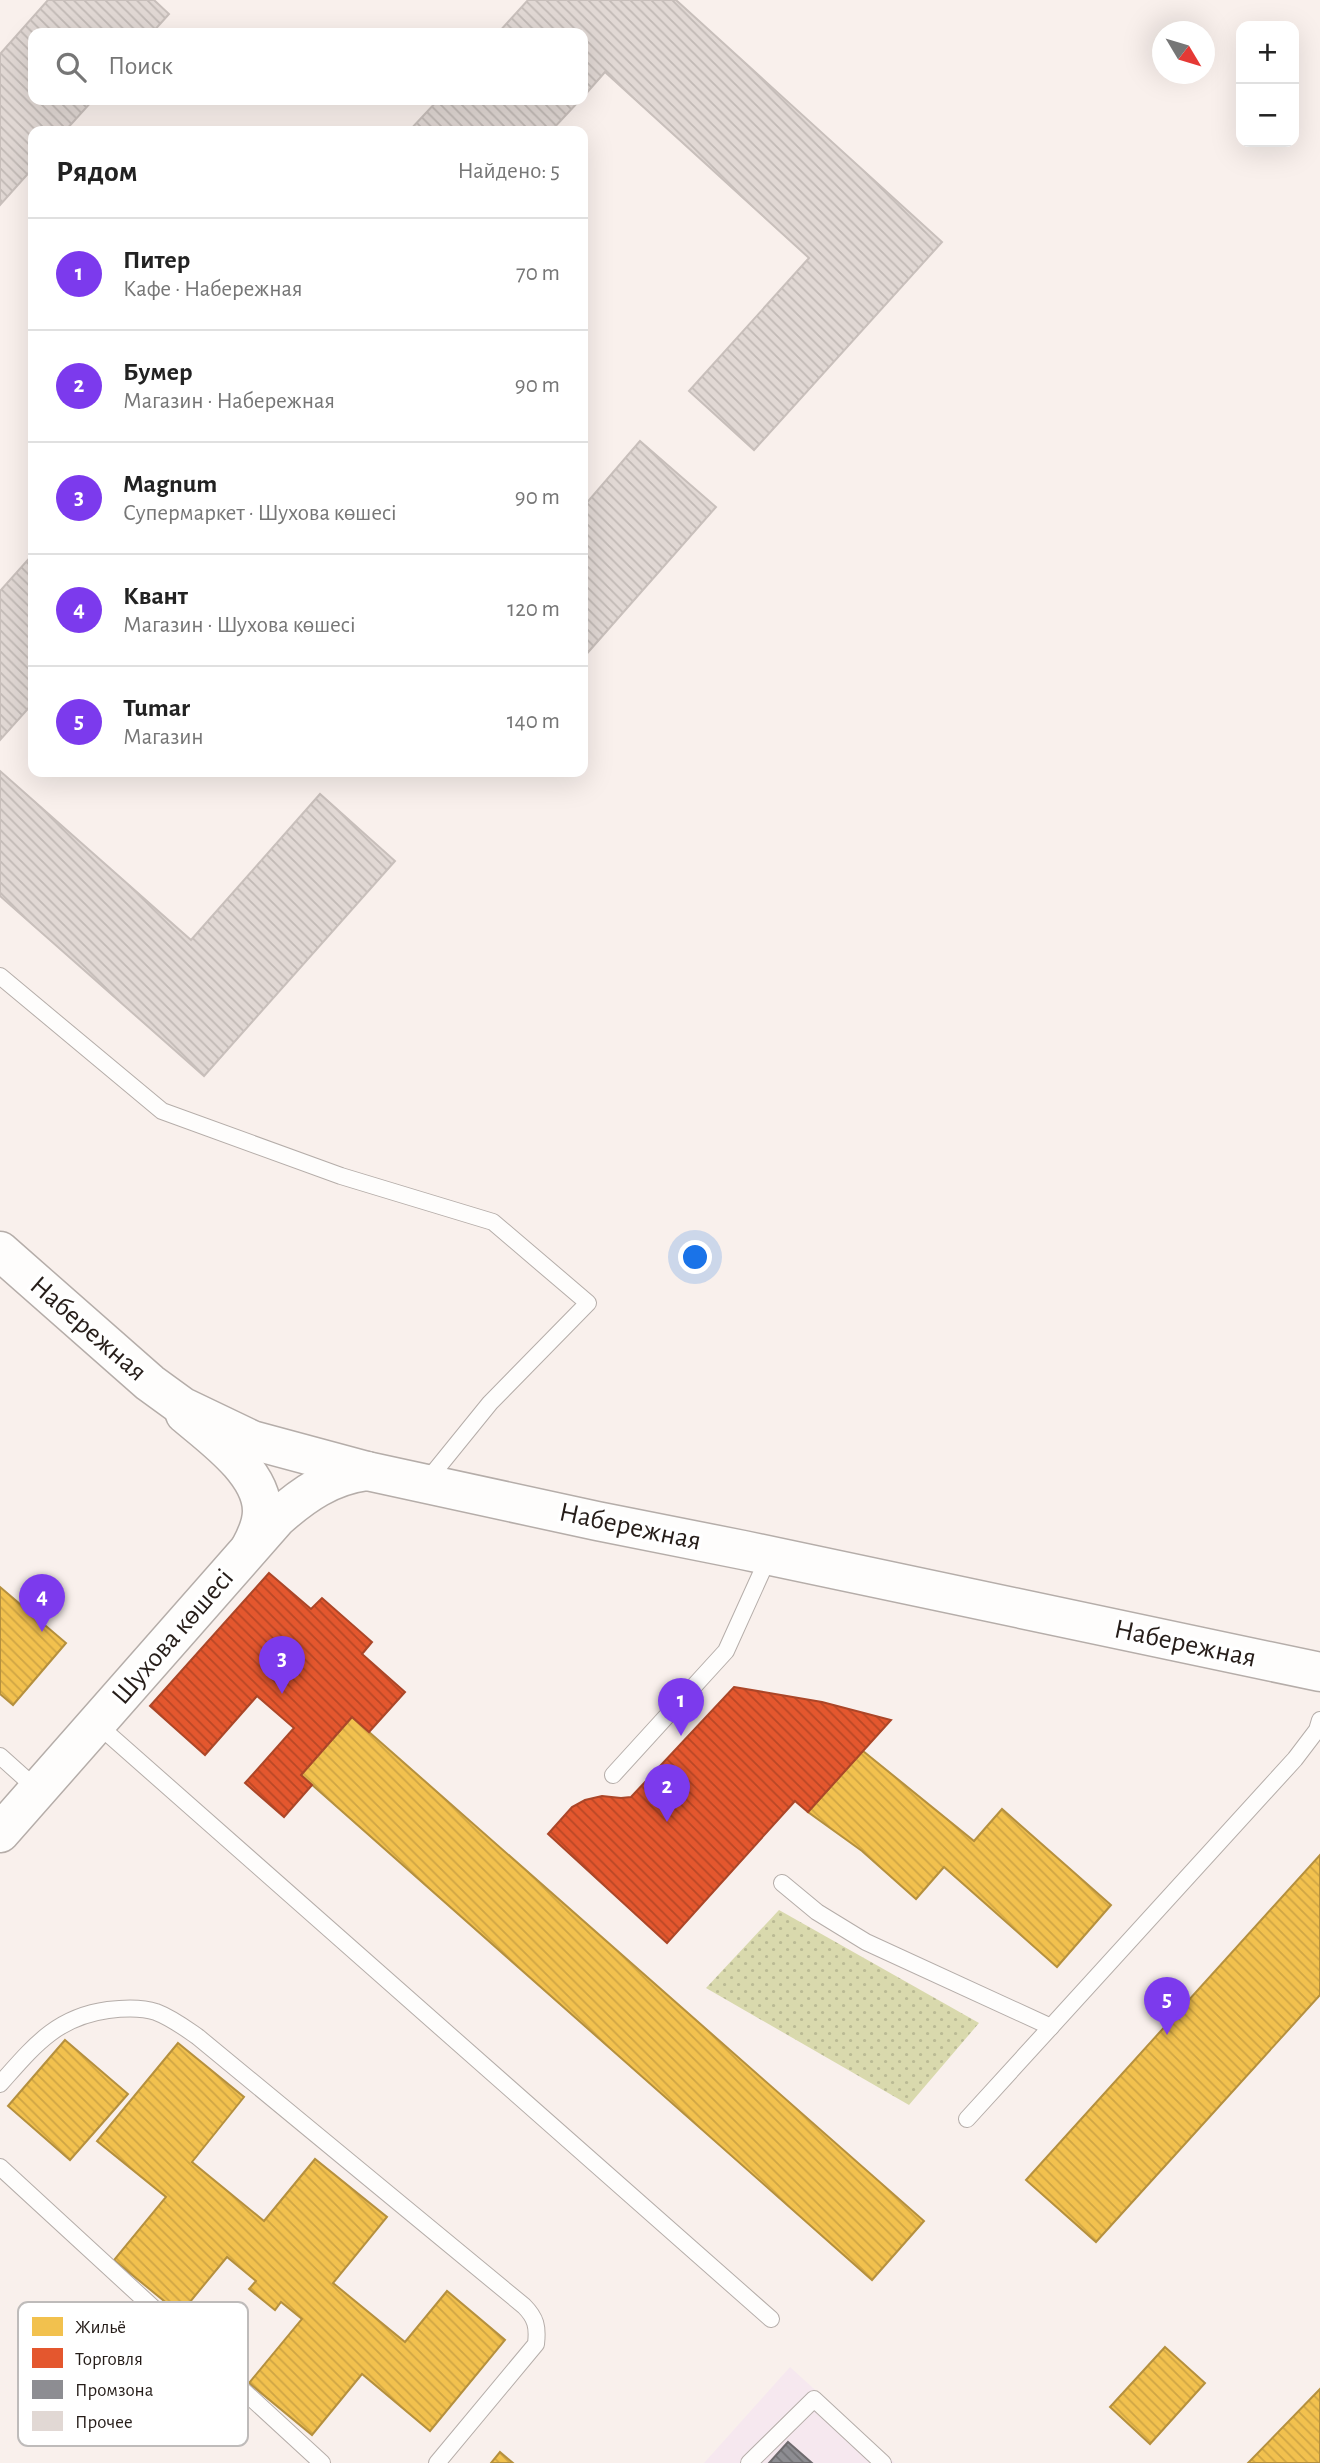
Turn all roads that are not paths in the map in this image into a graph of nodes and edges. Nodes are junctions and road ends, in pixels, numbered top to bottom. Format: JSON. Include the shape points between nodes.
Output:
{"nodes":[{"id":1,"x":0,"y":976,"type":"edge"},
{"id":2,"x":0,"y":1251,"type":"edge"},
{"id":3,"x":150,"y":1383,"type":"junction"},
{"id":4,"x":367,"y":1471,"type":"junction"},
{"id":5,"x":426,"y":1482,"type":"junction"},
{"id":6,"x":247,"y":1553,"type":"junction"},
{"id":7,"x":769,"y":1556,"type":"junction"},
{"id":8,"x":1320,"y":1672,"type":"edge"},
{"id":9,"x":1320,"y":1720,"type":"edge"},
{"id":10,"x":97,"y":1724,"type":"junction"},
{"id":11,"x":0,"y":1756,"type":"edge"},
{"id":12,"x":613,"y":1775,"type":"dead end"},
{"id":13,"x":38,"y":1790,"type":"junction"},
{"id":14,"x":0,"y":1833,"type":"edge"},
{"id":15,"x":782,"y":1883,"type":"dead end"},
{"id":16,"x":1051,"y":2027,"type":"junction"},
{"id":17,"x":0,"y":2084,"type":"edge"},
{"id":18,"x":967,"y":2119,"type":"dead end"},
{"id":19,"x":0,"y":2167,"type":"edge"},
{"id":20,"x":146,"y":2302,"type":"edge"},
{"id":21,"x":771,"y":2319,"type":"dead end"},
{"id":22,"x":248,"y":2396,"type":"edge"},
{"id":23,"x":321,"y":2463,"type":"edge"},
{"id":24,"x":437,"y":2463,"type":"edge"},
{"id":25,"x":749,"y":2463,"type":"edge"},
{"id":26,"x":883,"y":2463,"type":"edge"}],
"edges":[{"from":1,"to":5,"type":"lane","via":[[162,1111],[341,1176],[493,1222],[588,1303],[490,1404]]},
{"from":2,"to":3,"type":"main road","name":"Набережная"},
{"from":3,"to":4,"type":"main road","name":"Набережная","via":[[184,1407],[240,1435]]},
{"from":3,"to":6,"type":"main road","via":[[229,1453],[256,1486],[262,1516]]},
{"from":4,"to":5,"type":"main road","name":"Набережная"},
{"from":4,"to":6,"type":"main road","name":"Шухова көшесі","via":[[335,1478],[305,1494]]},
{"from":5,"to":7,"type":"main road","name":"Набережная"},
{"from":6,"to":10,"type":"main road","name":"Шухова көшесі"},
{"from":7,"to":8,"type":"main road","name":"Набережная"},
{"from":7,"to":12,"type":"lane","via":[[726,1651]]},
{"from":9,"to":16,"type":"lane","via":[[1295,1759]]},
{"from":10,"to":13,"type":"main road","name":"Шухова көшесі"},
{"from":10,"to":21,"type":"lane"},
{"from":11,"to":13,"type":"lane"},
{"from":13,"to":14,"type":"main road","name":"Шухова көшесі"},
{"from":15,"to":16,"type":"lane","via":[[817,1912],[866,1942]]},
{"from":16,"to":18,"type":"lane"},
{"from":17,"to":24,"type":"lane","via":[[34,2045],[66,2022],[120,2008],[156,2012],[198,2037],[524,2306],[538,2328],[536,2344]]},
{"from":19,"to":20,"type":"lane"},
{"from":22,"to":23,"type":"lane"},
{"from":25,"to":26,"type":"lane","via":[[814,2399]]}]}
